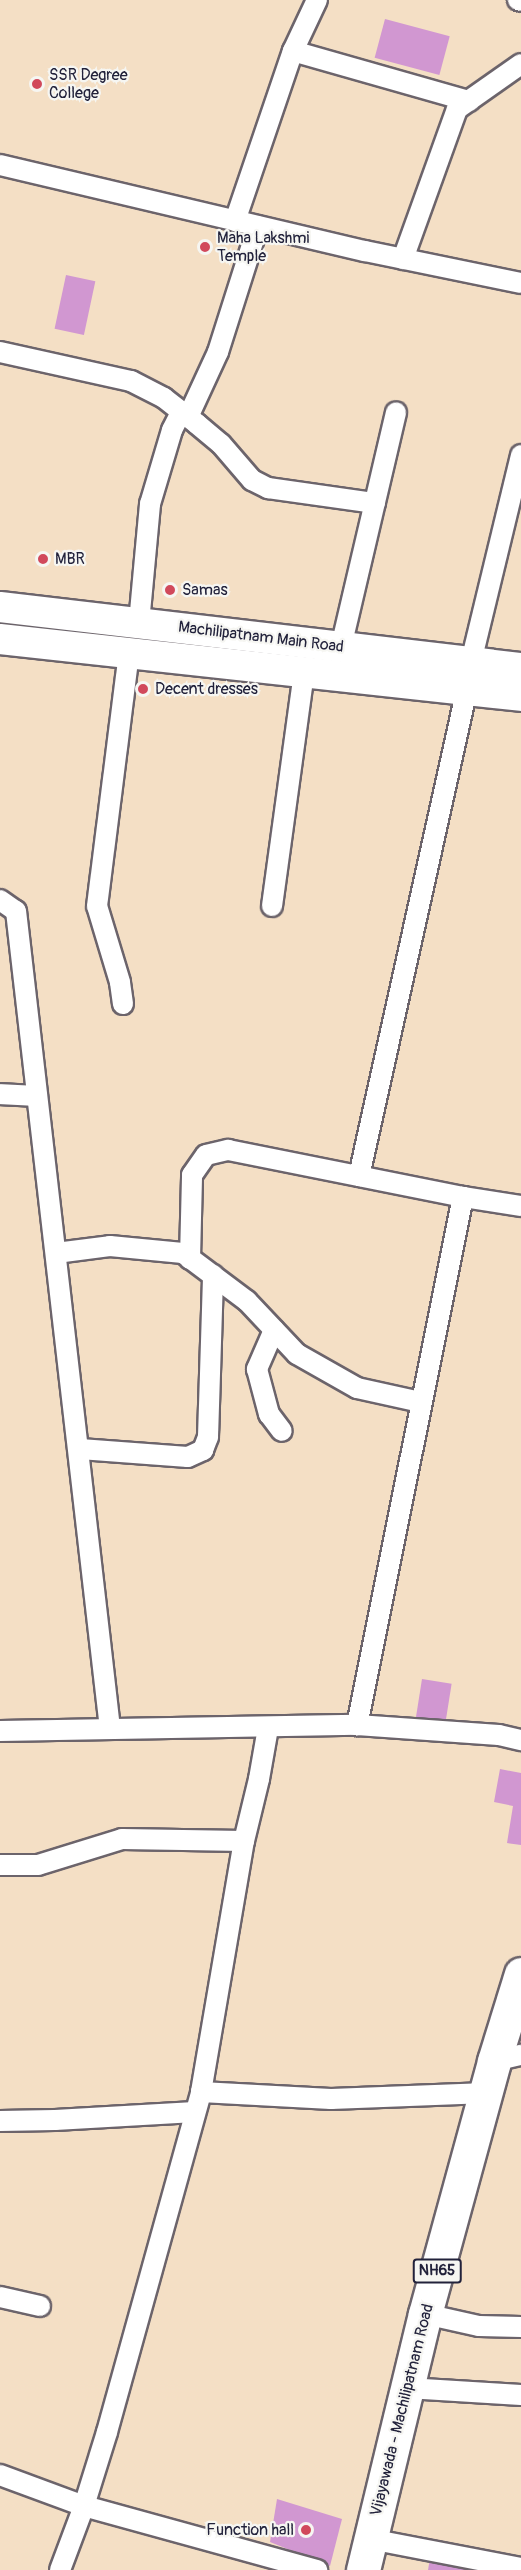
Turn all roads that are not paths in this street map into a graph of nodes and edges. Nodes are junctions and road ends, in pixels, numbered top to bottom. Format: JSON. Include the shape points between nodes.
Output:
{"nodes":[{"id":1,"x":317,"y":0,"type":"edge"},
{"id":2,"x":294,"y":51,"type":"junction"},
{"id":3,"x":521,"y":64,"type":"edge"},
{"id":4,"x":469,"y":101,"type":"junction"},
{"id":5,"x":0,"y":165,"type":"edge"},
{"id":6,"x":235,"y":221,"type":"junction"},
{"id":7,"x":258,"y":226,"type":"junction"},
{"id":8,"x":403,"y":259,"type":"junction"},
{"id":9,"x":521,"y":283,"type":"edge"},
{"id":10,"x":0,"y":352,"type":"edge"},
{"id":11,"x":396,"y":412,"type":"dead end"},
{"id":12,"x":185,"y":414,"type":"junction"},
{"id":13,"x":521,"y":455,"type":"edge"},
{"id":14,"x":375,"y":503,"type":"junction"},
{"id":15,"x":0,"y":607,"type":"edge"},
{"id":16,"x":139,"y":623,"type":"junction"},
{"id":17,"x":0,"y":639,"type":"edge"},
{"id":18,"x":341,"y":647,"type":"junction"},
{"id":19,"x":129,"y":654,"type":"junction"},
{"id":20,"x":521,"y":668,"type":"edge"},
{"id":21,"x":304,"y":673,"type":"junction"},
{"id":22,"x":469,"y":676,"type":"junction"},
{"id":23,"x":521,"y":696,"type":"edge"},
{"id":24,"x":0,"y":900,"type":"edge"},
{"id":25,"x":272,"y":906,"type":"dead end"},
{"id":26,"x":123,"y":1004,"type":"dead end"},
{"id":27,"x":0,"y":1094,"type":"edge"},
{"id":28,"x":37,"y":1096,"type":"junction"},
{"id":29,"x":358,"y":1176,"type":"junction"},
{"id":30,"x":463,"y":1197,"type":"junction"},
{"id":31,"x":521,"y":1206,"type":"edge"},
{"id":32,"x":56,"y":1253,"type":"junction"},
{"id":33,"x":190,"y":1259,"type":"junction"},
{"id":34,"x":213,"y":1275,"type":"junction"},
{"id":35,"x":274,"y":1330,"type":"junction"},
{"id":36,"x":420,"y":1402,"type":"junction"},
{"id":37,"x":282,"y":1431,"type":"dead end"},
{"id":38,"x":80,"y":1449,"type":"junction"},
{"id":39,"x":357,"y":1725,"type":"junction"},
{"id":40,"x":268,"y":1728,"type":"junction"},
{"id":41,"x":110,"y":1729,"type":"junction"},
{"id":42,"x":0,"y":1731,"type":"edge"},
{"id":43,"x":521,"y":1740,"type":"edge"},
{"id":44,"x":244,"y":1841,"type":"junction"},
{"id":45,"x":0,"y":1864,"type":"edge"},
{"id":46,"x":521,"y":1974,"type":"edge"},
{"id":47,"x":508,"y":2058,"type":"edge"},
{"id":48,"x":201,"y":2092,"type":"junction"},
{"id":49,"x":487,"y":2093,"type":"junction"},
{"id":50,"x":195,"y":2112,"type":"junction"},
{"id":51,"x":0,"y":2121,"type":"edge"},
{"id":52,"x":0,"y":2297,"type":"edge"},
{"id":53,"x":40,"y":2306,"type":"dead end"},
{"id":54,"x":425,"y":2314,"type":"junction"},
{"id":55,"x":521,"y":2327,"type":"edge"},
{"id":56,"x":407,"y":2388,"type":"junction"},
{"id":57,"x":521,"y":2395,"type":"edge"},
{"id":58,"x":0,"y":2475,"type":"edge"},
{"id":59,"x":84,"y":2506,"type":"junction"},
{"id":60,"x":366,"y":2555,"type":"edge"},
{"id":61,"x":521,"y":2568,"type":"edge"},
{"id":62,"x":60,"y":2570,"type":"edge"},
{"id":63,"x":316,"y":2570,"type":"edge"}],
"edges":[{"from":1,"to":2,"type":"street"},
{"from":2,"to":4,"type":"street"},
{"from":2,"to":6,"type":"street"},
{"from":3,"to":4,"type":"street"},
{"from":4,"to":8,"type":"street","via":[[457,109]]},
{"from":5,"to":6,"type":"street"},
{"from":6,"to":7,"type":"street"},
{"from":7,"to":8,"type":"street"},
{"from":7,"to":12,"type":"street","via":[[218,352]]},
{"from":8,"to":9,"type":"street"},
{"from":10,"to":12,"type":"street","via":[[131,381]]},
{"from":11,"to":14,"type":"street"},
{"from":12,"to":14,"type":"street","via":[[221,444],[252,480],[268,488]]},
{"from":12,"to":16,"type":"street","via":[[172,430],[150,504]]},
{"from":13,"to":22,"type":"street"},
{"from":14,"to":18,"type":"street"},
{"from":15,"to":16,"type":"main road","name":"Machilipatnam Main Road"},
{"from":16,"to":18,"type":"main road","name":"Machilipatnam Main Road"},
{"from":17,"to":19,"type":"main road","name":"Machilipatnam Main Road"},
{"from":18,"to":22,"type":"main road","name":"Machilipatnam Main Road"},
{"from":19,"to":21,"type":"main road","name":"Machilipatnam Main Road"},
{"from":19,"to":26,"type":"street","via":[[97,906],[118,973]]},
{"from":20,"to":22,"type":"main road","name":"Machilipatnam Main Road"},
{"from":21,"to":22,"type":"main road","name":"Machilipatnam Main Road"},
{"from":21,"to":25,"type":"street"},
{"from":22,"to":23,"type":"main road","name":"Machilipatnam Main Road"},
{"from":22,"to":29,"type":"street"},
{"from":24,"to":28,"type":"street","via":[[16,911]]},
{"from":27,"to":28,"type":"street"},
{"from":28,"to":32,"type":"street"},
{"from":29,"to":30,"type":"street"},
{"from":29,"to":33,"type":"street","via":[[228,1150],[206,1155],[192,1174]]},
{"from":30,"to":31,"type":"street"},
{"from":30,"to":36,"type":"street"},
{"from":32,"to":33,"type":"street","via":[[110,1246],[183,1253]]},
{"from":32,"to":38,"type":"street"},
{"from":33,"to":34,"type":"street"},
{"from":34,"to":35,"type":"street","via":[[247,1301]]},
{"from":34,"to":38,"type":"street","via":[[208,1437],[202,1450],[188,1456]]},
{"from":35,"to":36,"type":"street","via":[[297,1354],[357,1388]]},
{"from":35,"to":37,"type":"street","via":[[257,1370],[269,1414]]},
{"from":36,"to":39,"type":"street"},
{"from":38,"to":41,"type":"street"},
{"from":39,"to":40,"type":"street"},
{"from":39,"to":43,"type":"street","via":[[499,1734]]},
{"from":40,"to":41,"type":"street"},
{"from":40,"to":44,"type":"street"},
{"from":41,"to":42,"type":"street"},
{"from":44,"to":45,"type":"street","via":[[122,1839],[38,1865]]},
{"from":44,"to":48,"type":"street"},
{"from":46,"to":47,"type":"highway","name":"Vijayawada - Machilipatnam Road","number":"NH65"},
{"from":47,"to":49,"type":"highway","name":"Vijayawada - Machilipatnam Road","number":"NH65"},
{"from":48,"to":49,"type":"street","via":[[331,2100]]},
{"from":48,"to":50,"type":"street"},
{"from":49,"to":54,"type":"highway","name":"Vijayawada - Machilipatnam Road","number":"NH65"},
{"from":50,"to":51,"type":"street"},
{"from":50,"to":59,"type":"street"},
{"from":52,"to":53,"type":"street"},
{"from":54,"to":55,"type":"street","via":[[479,2326]]},
{"from":54,"to":56,"type":"highway","name":"Vijayawada - Machilipatnam Road","number":"NH65"},
{"from":56,"to":57,"type":"street"},
{"from":56,"to":60,"type":"highway","name":"Vijayawada - Machilipatnam Road","number":"NH65"},
{"from":58,"to":59,"type":"street"},
{"from":59,"to":62,"type":"street"},
{"from":59,"to":63,"type":"street"},
{"from":60,"to":61,"type":"street"}]}
